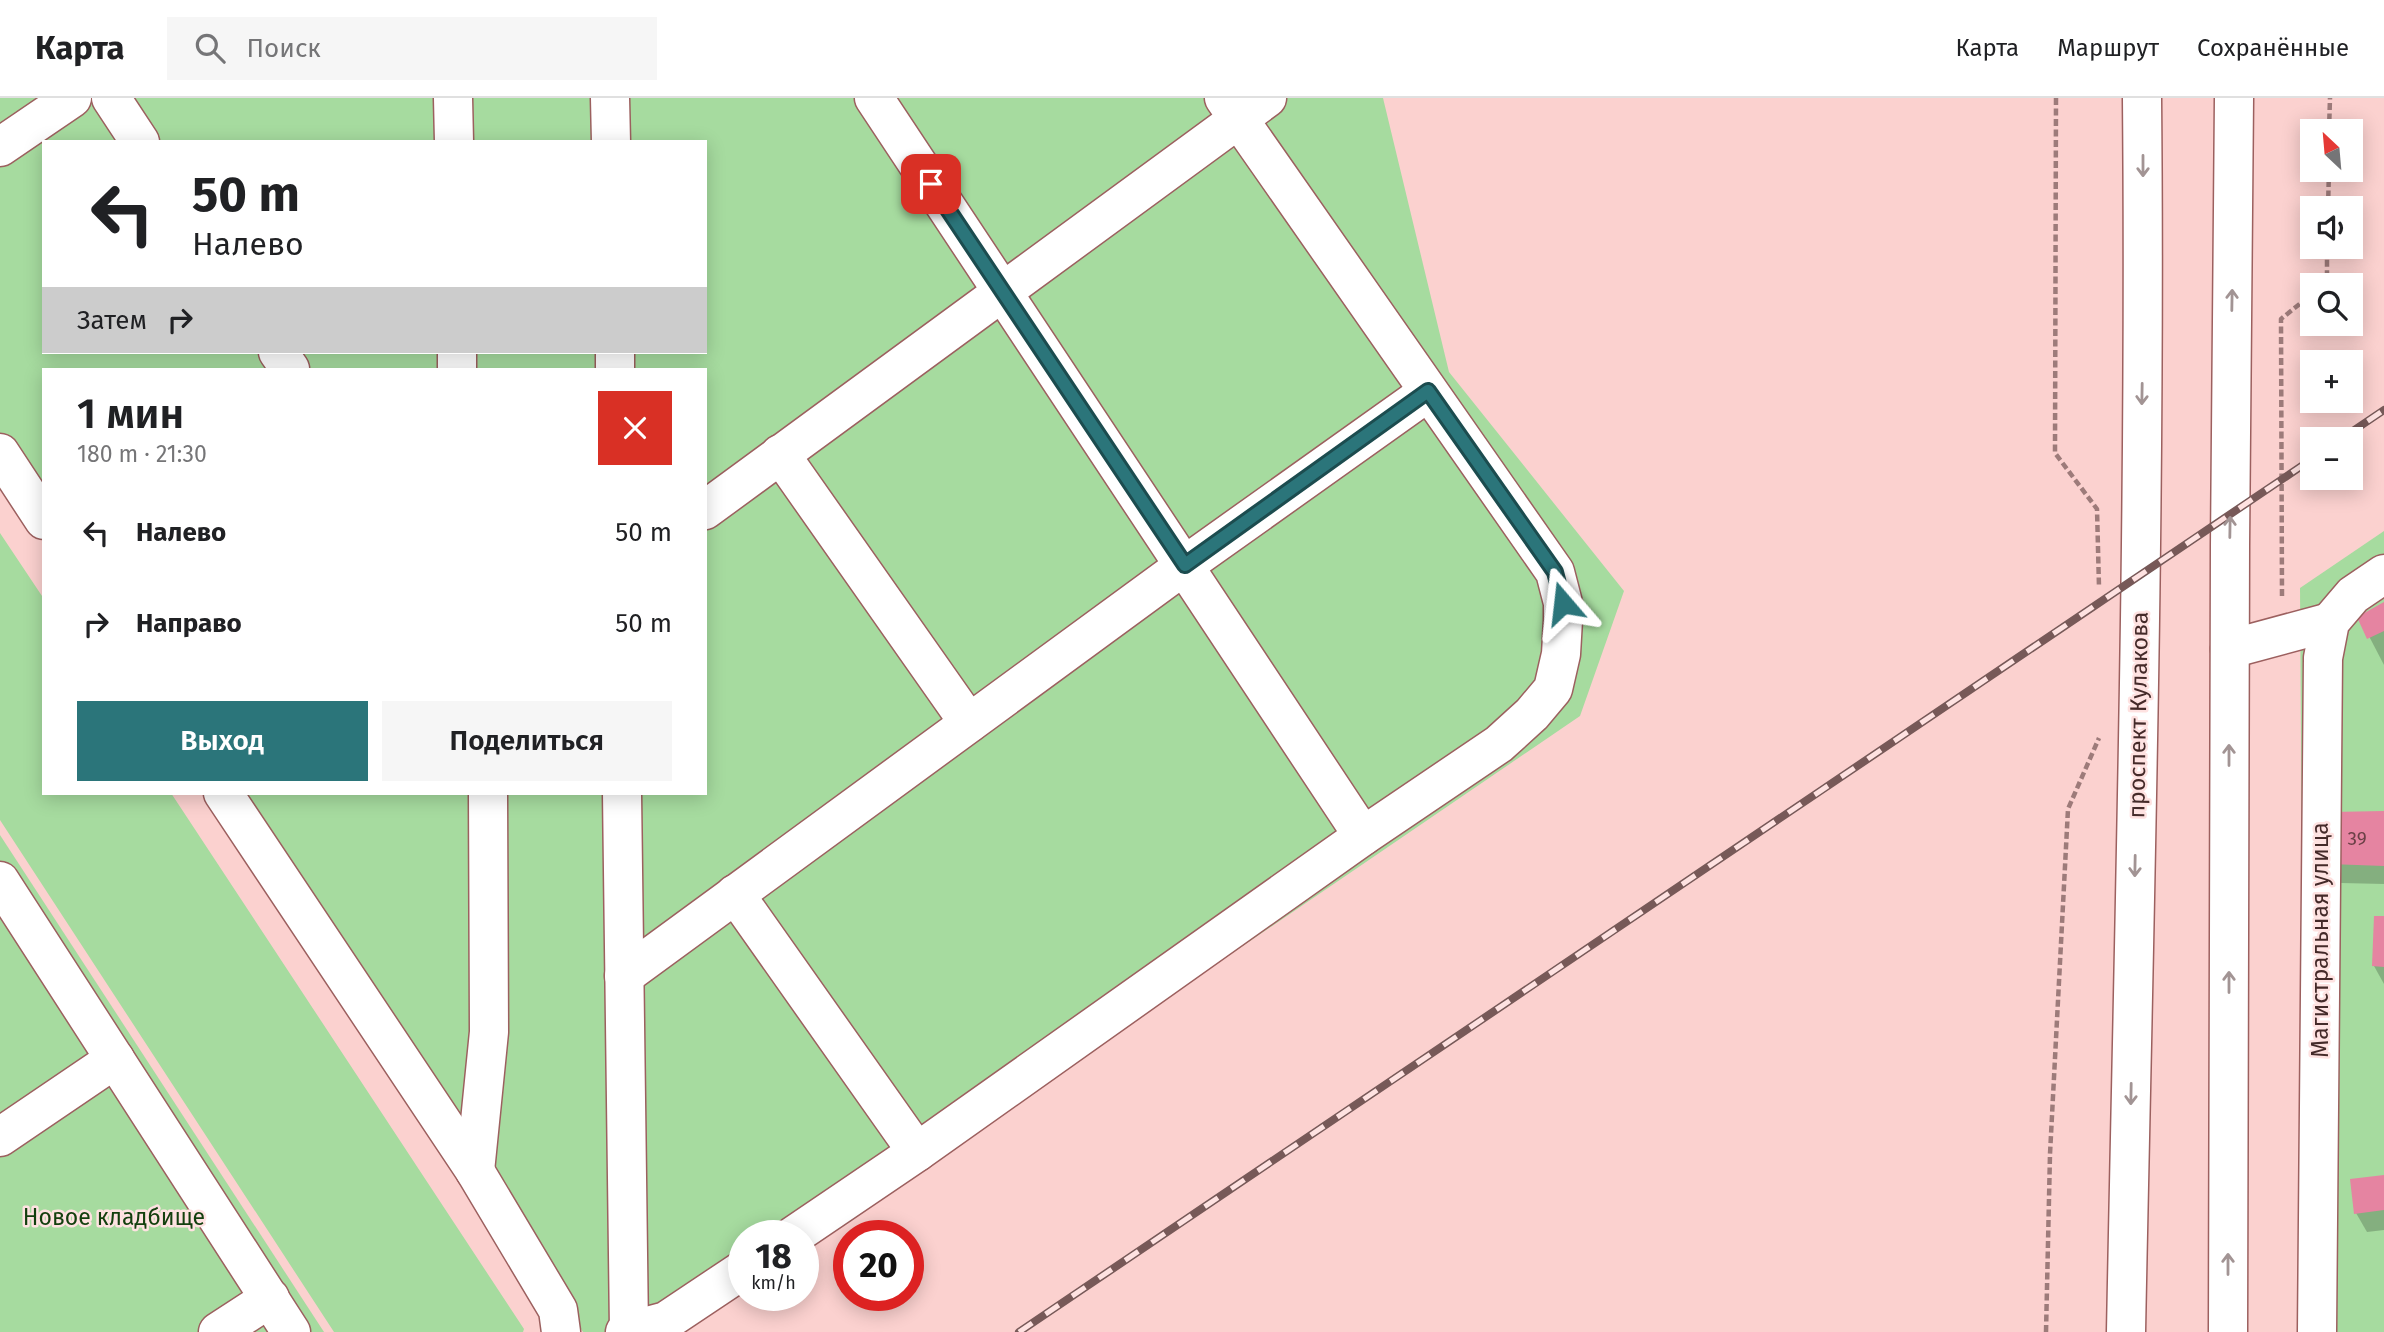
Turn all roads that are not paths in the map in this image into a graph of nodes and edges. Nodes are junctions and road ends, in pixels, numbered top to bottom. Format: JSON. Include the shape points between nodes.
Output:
{"nodes":[{"id":1,"x":72,"y":98,"type":"edge"},
{"id":2,"x":111,"y":98,"type":"edge"},
{"id":3,"x":453,"y":98,"type":"edge"},
{"id":4,"x":610,"y":98,"type":"edge"},
{"id":5,"x":874,"y":98,"type":"edge"},
{"id":6,"x":2142,"y":98,"type":"edge"},
{"id":7,"x":2234,"y":98,"type":"edge"},
{"id":8,"x":1243,"y":105,"type":"edge"},
{"id":9,"x":139,"y":140,"type":"edge"},
{"id":10,"x":454,"y":140,"type":"edge"},
{"id":11,"x":611,"y":140,"type":"edge"},
{"id":12,"x":0,"y":147,"type":"edge"},
{"id":13,"x":1002,"y":290,"type":"junction"},
{"id":14,"x":1428,"y":391,"type":"junction"},
{"id":15,"x":0,"y":453,"type":"edge"},
{"id":16,"x":780,"y":454,"type":"junction"},
{"id":17,"x":707,"y":509,"type":"edge"},
{"id":18,"x":42,"y":517,"type":"edge"},
{"id":19,"x":1185,"y":565,"type":"junction"},
{"id":20,"x":2384,"y":574,"type":"edge"},
{"id":21,"x":2330,"y":622,"type":"junction"},
{"id":22,"x":2230,"y":649,"type":"junction"},
{"id":23,"x":969,"y":723,"type":"junction"},
{"id":24,"x":224,"y":795,"type":"edge"},
{"id":25,"x":488,"y":795,"type":"edge"},
{"id":26,"x":622,"y":795,"type":"edge"},
{"id":27,"x":1363,"y":836,"type":"junction"},
{"id":28,"x":0,"y":881,"type":"edge"},
{"id":29,"x":735,"y":894,"type":"junction"},
{"id":30,"x":624,"y":976,"type":"junction"},
{"id":31,"x":115,"y":1059,"type":"junction"},
{"id":32,"x":0,"y":1137,"type":"edge"},
{"id":33,"x":917,"y":1152,"type":"junction"},
{"id":34,"x":475,"y":1171,"type":"junction"},
{"id":35,"x":817,"y":1220,"type":"edge"},
{"id":36,"x":728,"y":1280,"type":"edge"},
{"id":37,"x":270,"y":1298,"type":"junction"},
{"id":38,"x":218,"y":1332,"type":"edge"},
{"id":39,"x":292,"y":1332,"type":"edge"},
{"id":40,"x":561,"y":1332,"type":"edge"},
{"id":41,"x":627,"y":1332,"type":"edge"},
{"id":42,"x":2126,"y":1332,"type":"edge"},
{"id":43,"x":2228,"y":1332,"type":"edge"},
{"id":44,"x":2316,"y":1332,"type":"edge"}],
"edges":[{"from":1,"to":12,"type":"main road"},
{"from":2,"to":9,"type":"main road"},
{"from":3,"to":10,"type":"main road"},
{"from":4,"to":11,"type":"main road"},
{"from":5,"to":13,"type":"main road"},
{"from":6,"to":42,"type":"main road","name":"проспект Кулакова","one_way":true,"via":[[2141,569]]},
{"from":22,"to":7,"type":"main road","one_way":true},
{"from":8,"to":13,"type":"main road"},
{"from":8,"to":14,"type":"main road"},
{"from":13,"to":16,"type":"main road"},
{"from":13,"to":19,"type":"main road"},
{"from":14,"to":19,"type":"main road"},
{"from":14,"to":27,"type":"main road","via":[[1555,572],[1563,603],[1562,654],[1553,689],[1532,714],[1499,744]]},
{"from":15,"to":18,"type":"main road"},
{"from":16,"to":17,"type":"main road"},
{"from":16,"to":23,"type":"main road"},
{"from":19,"to":23,"type":"main road"},
{"from":19,"to":27,"type":"main road"},
{"from":20,"to":21,"type":"main road","name":"Магистральная улица","via":[[2353,595]]},
{"from":21,"to":22,"type":"main road"},
{"from":21,"to":44,"type":"main road","name":"Магистральная улица","via":[[2323,658]]},
{"from":43,"to":22,"type":"main road","one_way":true},
{"from":23,"to":29,"type":"main road"},
{"from":24,"to":34,"type":"main road"},
{"from":25,"to":34,"type":"main road","via":[[489,1032]]},
{"from":26,"to":30,"type":"main road"},
{"from":27,"to":33,"type":"main road"},
{"from":28,"to":31,"type":"main road"},
{"from":29,"to":30,"type":"main road"},
{"from":29,"to":33,"type":"main road"},
{"from":30,"to":41,"type":"main road"},
{"from":31,"to":32,"type":"main road"},
{"from":31,"to":37,"type":"main road"},
{"from":33,"to":35,"type":"main road"},
{"from":34,"to":40,"type":"main road","via":[[558,1310]]},
{"from":36,"to":41,"type":"main road","via":[[666,1321]]},
{"from":37,"to":38,"type":"main road"},
{"from":37,"to":39,"type":"main road"}]}
